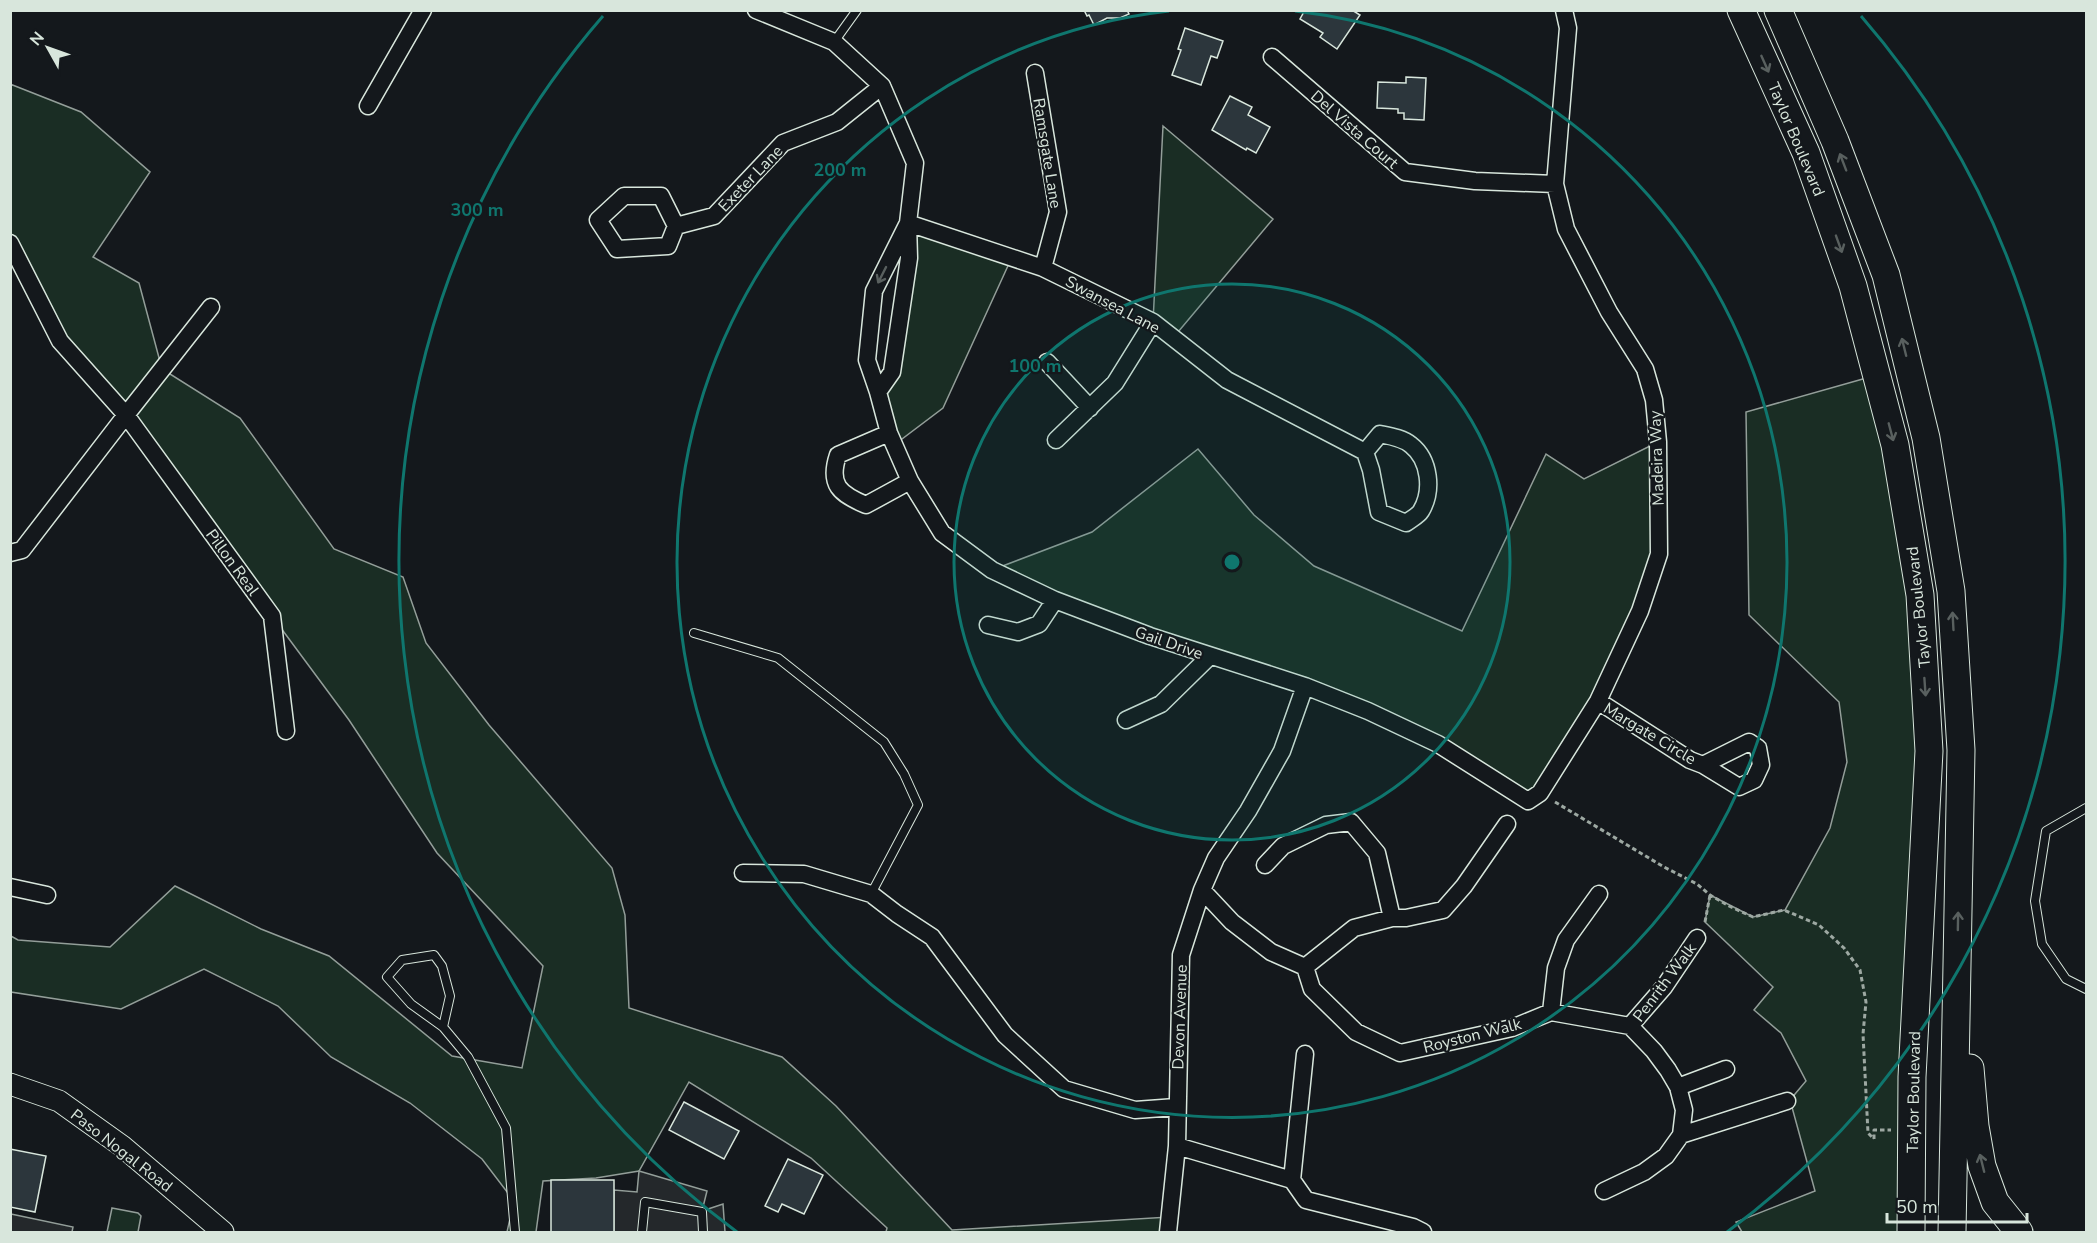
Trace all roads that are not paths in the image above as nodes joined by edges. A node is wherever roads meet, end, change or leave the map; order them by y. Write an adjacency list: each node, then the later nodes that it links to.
1 (423, 10): 12 (street)
2 (756, 10): 7 (street, Gail Drive)
3 (857, 10): 8 (lane)
4 (1564, 10): 13 (street, Madeira Way)
5 (1741, 10): 72 (main road, Taylor Boulevard, one-way to 72)
6 (1778, 10): 51 (main road, Taylor Boulevard, one-way to 6)
7 (761, 11): 8 (street, Gail Drive)
8 (834, 42): 11 (street, Gail Drive)
9 (1272, 57): 13 (street, Del Vista Court)
10 (1035, 73): 17 (street, Ramsgate Lane)
11 (882, 86): 14 (street, Gail Drive); 15 (street, Exeter Lane)
12 (368, 106)
13 (1555, 184): 34 (street, Madeira Way)
14 (908, 223): 17 (street, Swansea Lane); 21 (street, Gail Drive); 21 (street, Gail Drive, one-way to 21)
15 (676, 226): 15 (street)
16 (10, 243): 23 (street, Pillon Real)
17 (1043, 268): 19 (street, Swansea Lane)
18 (211, 307): 23 (street)
19 (1154, 322): 22 (street); 26 (street, Swansea Lane)
20 (1047, 362): 22 (street)
21 (878, 392): 24 (street, Gail Drive)
22 (1090, 408): 25 (street)
23 (126, 415): 28 (street); 36 (street, Pillon Real)
24 (890, 433): 27 (street, Gail Drive); 27 (street)
25 (1056, 440)
26 (1365, 452): 26 (street)
27 (910, 481): 29 (street, Gail Drive)
28 (10, 554)
29 (1055, 600): 30 (street); 32 (street, Gail Drive)
30 (988, 625)
31 (694, 633): 45 (lane)
32 (1210, 656): 33 (street, Gail Drive); 35 (street)
33 (1305, 686): 38 (street, Gail Drive); 44 (street, Devon Avenue)
34 (1598, 701): 37 (street, Margate Circle); 38 (street, Madeira Way)
35 (1126, 720)
36 (286, 730)
37 (1703, 765)
38 (1540, 793)
39 (2086, 808): 52 (lane)
40 (1507, 824): 48 (street)
41 (1265, 865): 48 (street)
42 (743, 873): 45 (street)
43 (10, 887): 47 (street)
44 (1202, 890): 50 (street); 61 (street, Devon Avenue)
45 (872, 894): 61 (street)
46 (1599, 894): 53 (street)
47 (47, 895)
48 (1392, 918): 50 (street)
49 (1697, 938): 54 (street, Penrith Walk)
50 (1305, 967): 53 (street, Royston Walk)
51 (1957, 979): 73 (main road, Taylor Boulevard); 74 (main road, one-way to 51)
52 (2086, 989)
53 (1551, 1012): 54 (street)
54 (1630, 1026): 59 (street)
55 (443, 1027): 55 (lane); 67 (lane)
56 (1305, 1054): 64 (street)
57 (1726, 1069): 59 (street)
58 (10, 1084): 66 (street, Paso Nogal Road)
59 (1678, 1087): 62 (street)
60 (1787, 1101): 62 (street)
61 (1176, 1107): 63 (street, Devon Avenue)
62 (1681, 1135): 65 (street)
63 (1177, 1146): 64 (street); 70 (street, Devon Avenue)
64 (1292, 1180): 71 (street)
65 (1604, 1191)
66 (223, 1233)
67 (515, 1233)
68 (642, 1233): 69 (lane)
69 (703, 1233)
70 (1168, 1233)
71 (1424, 1233)
72 (1911, 1233)
73 (1952, 1233)
74 (2019, 1233)

